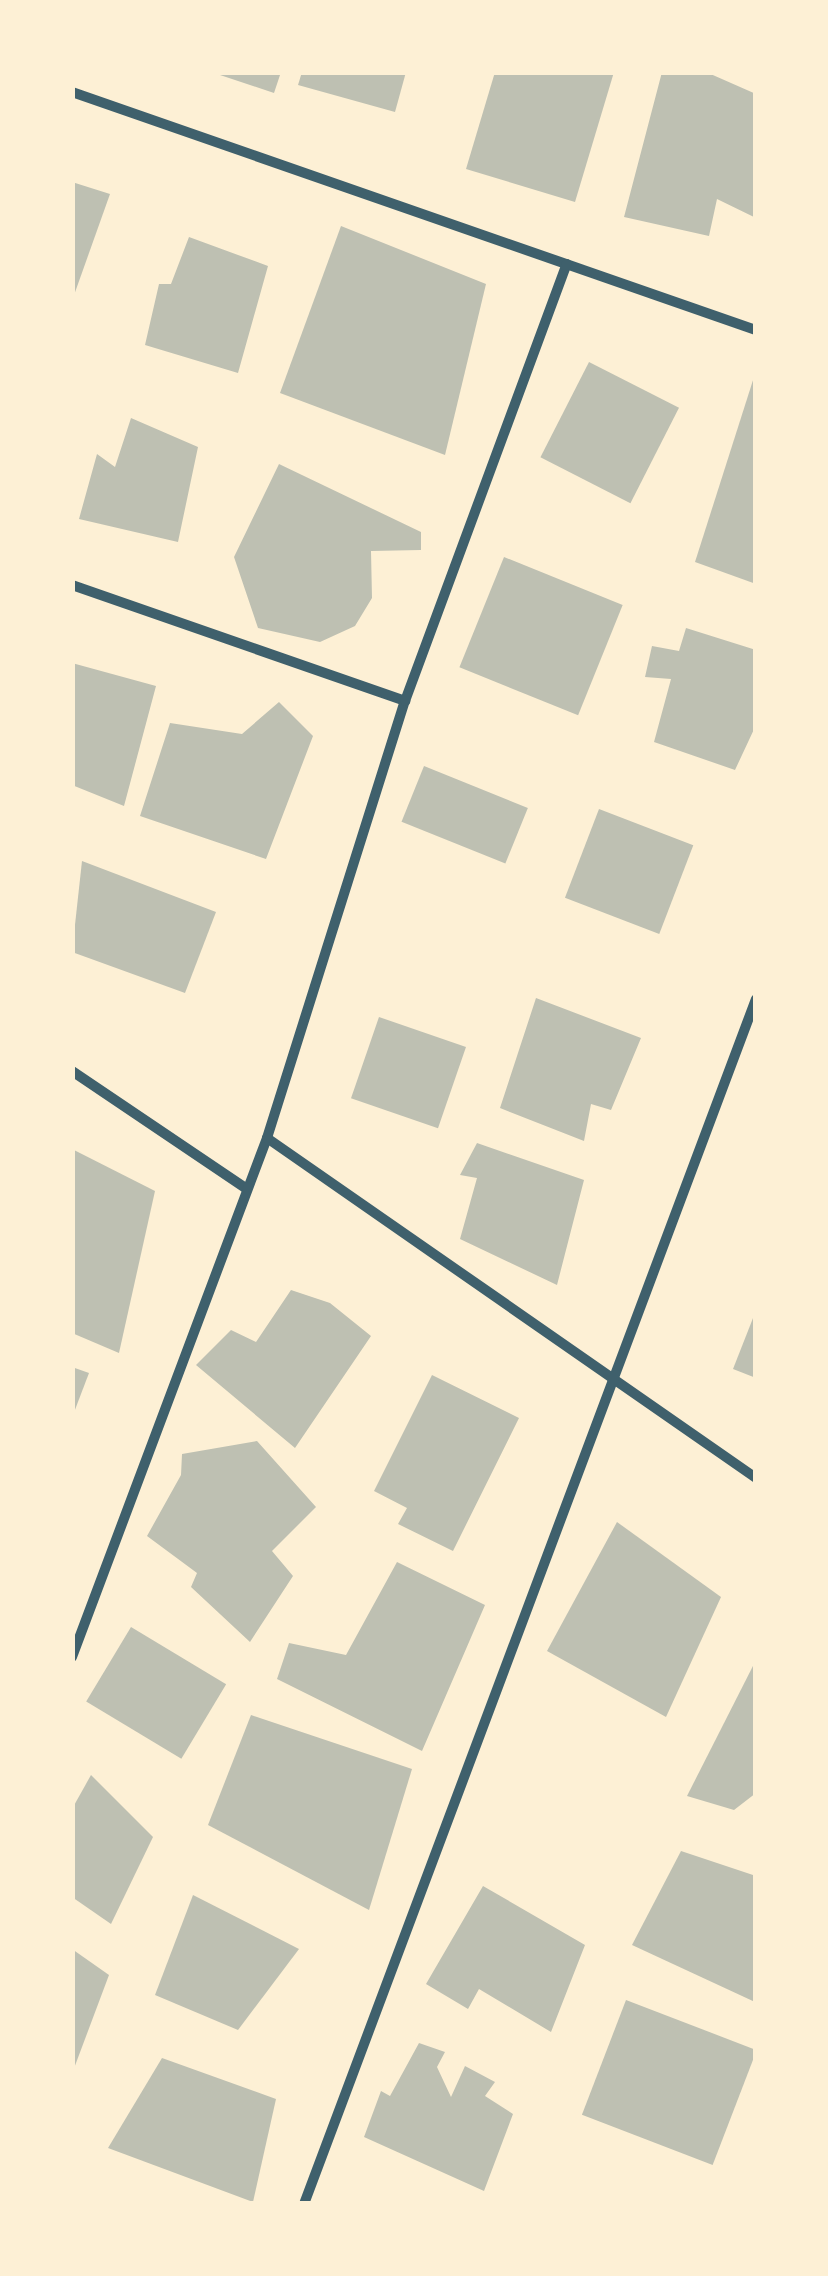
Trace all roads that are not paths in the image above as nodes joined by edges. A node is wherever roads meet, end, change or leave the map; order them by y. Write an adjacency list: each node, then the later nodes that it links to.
1 (72, 92): 2 (street)
2 (567, 264): 3 (street); 5 (street)
3 (756, 330)
4 (72, 584): 5 (street)
5 (406, 702): 8 (street)
6 (756, 998): 10 (street)
7 (72, 1071): 9 (street)
8 (267, 1138): 9 (street); 10 (street)
9 (247, 1189): 12 (street)
10 (613, 1379): 11 (street); 13 (street)
11 (756, 1478)
12 (72, 1657)
13 (304, 2204)

